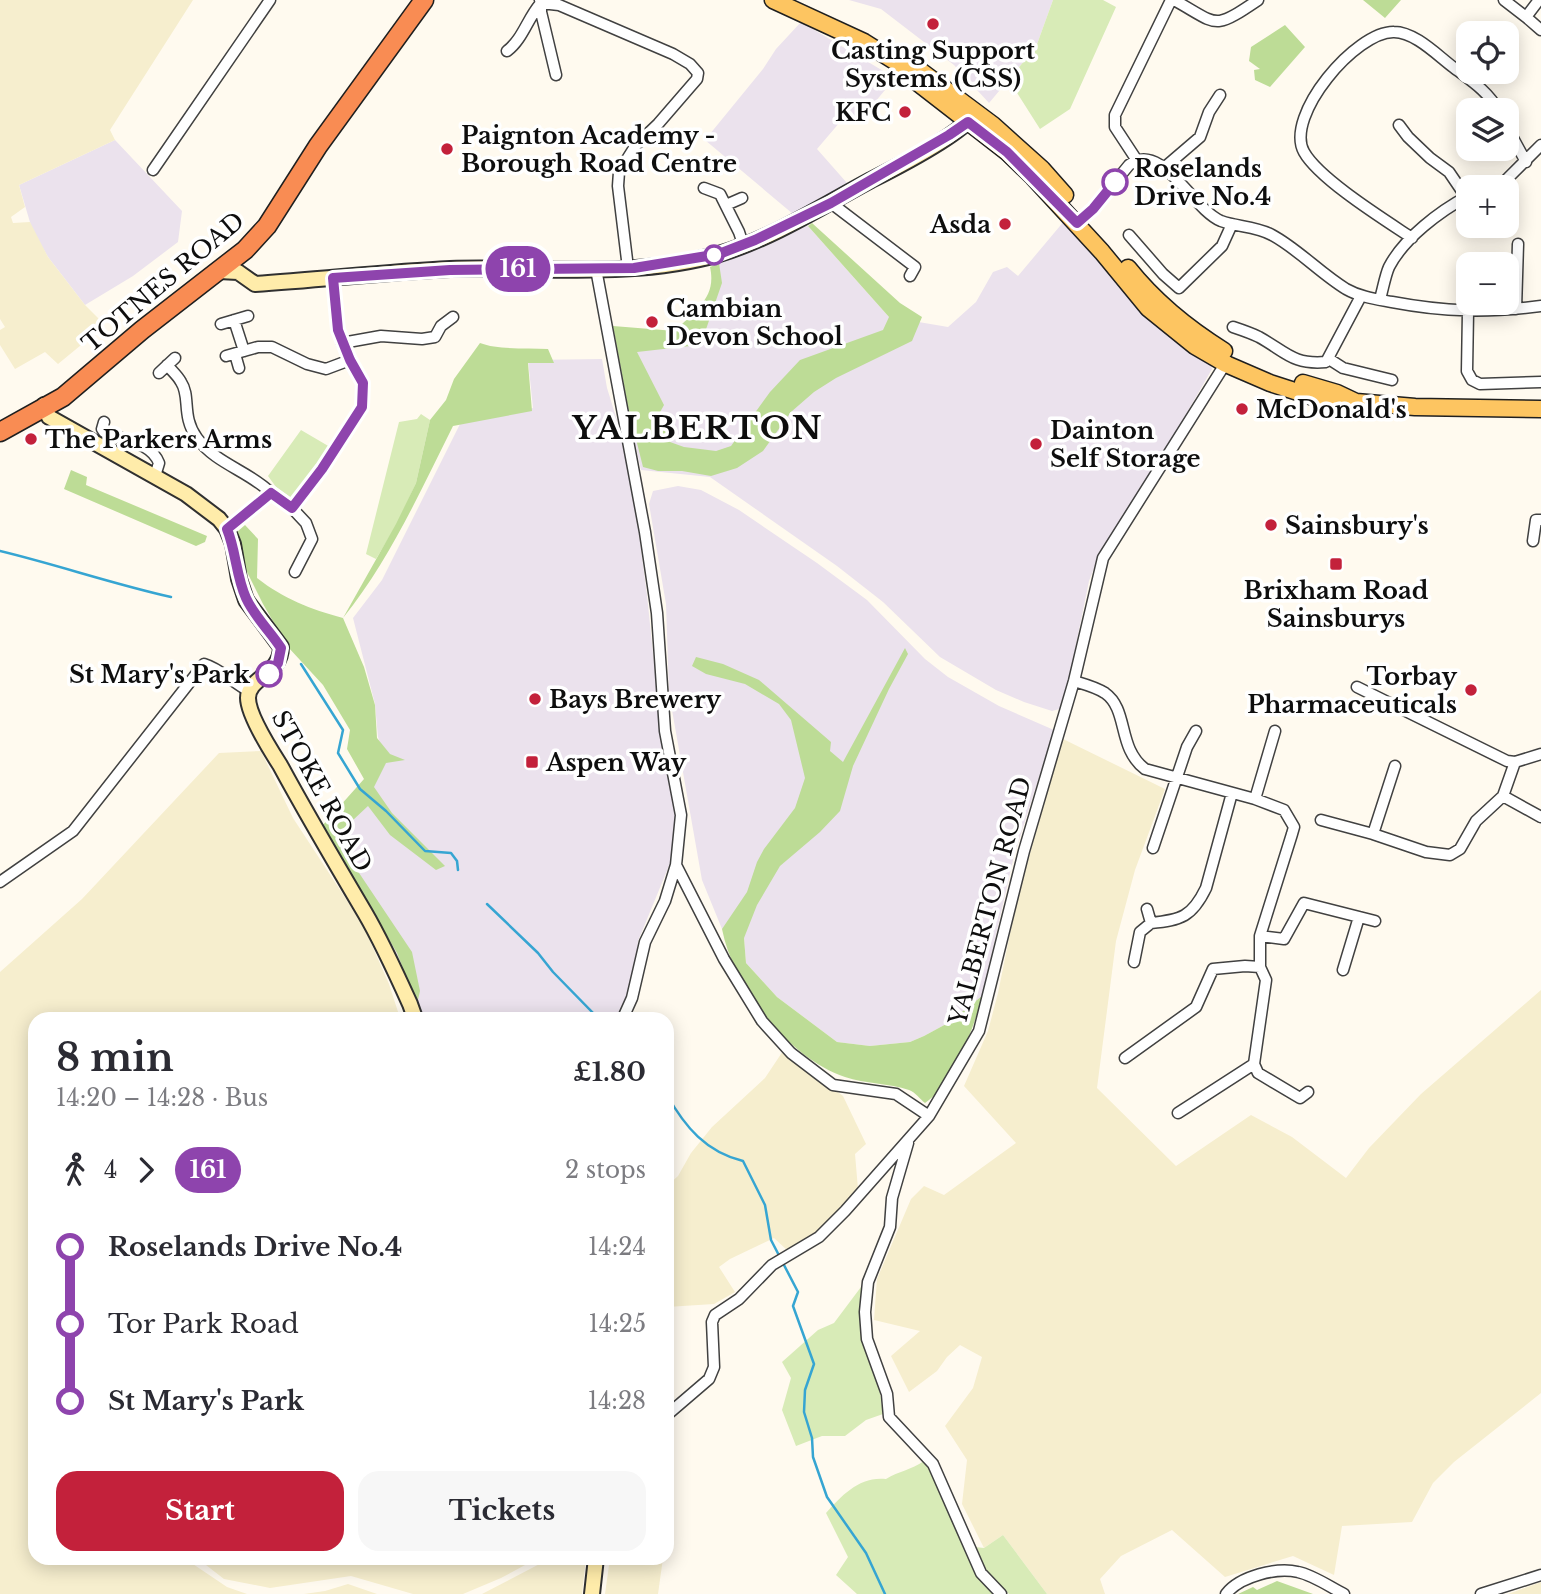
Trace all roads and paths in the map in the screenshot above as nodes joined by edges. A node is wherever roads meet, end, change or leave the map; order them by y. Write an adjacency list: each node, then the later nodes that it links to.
1 (270, 0): 22 (street)
2 (424, 0): 39 (highway, TOTNES ROAD)
3 (773, 0): 15 (main road)
4 (1172, 0): 5 (street); 19 (street)
5 (1258, 0)
6 (1504, 0): 9 (street)
7 (1539, 0): 9 (street)
8 (540, 1): 11 (street); 12 (street); 37 (street)
9 (1527, 17): 10 (street)
10 (1541, 30)
11 (507, 51)
12 (556, 75)
13 (1220, 96): 21 (street)
14 (1492, 98): 33 (street)
15 (972, 117): 27 (street); 30 (main road)
16 (1399, 125): 24 (street)
17 (1541, 145): 20 (street)
18 (1519, 149): 20 (street)
19 (1136, 159): 21 (street); 30 (street)
20 (1526, 162): 23 (street)
21 (1165, 167): 31 (street)
22 (153, 170)
23 (1510, 175)
24 (1456, 181)
25 (704, 188): 29 (street)
26 (742, 198): 29 (street)
27 (831, 203): 34 (street); 40 (street)
28 (1456, 203): 33 (street)
29 (726, 205): 34 (street)
30 (1081, 220): 55 (main road)
31 (1232, 224): 32 (street); 42 (street)
32 (1129, 236)
33 (1412, 238): 43 (street)
34 (743, 244): 37 (street)
35 (1518, 244): 36 (street)
36 (1518, 252)
37 (628, 268): 38 (street)
38 (596, 270): 41 (street); 89 (street)
39 (233, 273): 41 (street); 62 (highway, TOTNES ROAD)
40 (911, 276)
41 (333, 278): 53 (street)
42 (1362, 296): 43 (street); 56 (street)
43 (1380, 299): 46 (street)
44 (1541, 306): 45 (street)
45 (1519, 309)
46 (1456, 311)
47 (1468, 315): 61 (street)
48 (248, 316): 50 (street)
49 (453, 317): 53 (street)
50 (234, 320): 51 (street); 54 (street)
51 (221, 324)
52 (1233, 327): 56 (street)
53 (342, 343): 57 (street)
54 (235, 354): 57 (street); 58 (street)
55 (1228, 359): 63 (main road); 73 (street, YALBERTON ROAD)
56 (1329, 359): 60 (street)
57 (350, 360): 68 (street)
58 (239, 368)
59 (159, 373): 67 (street)
60 (1392, 380)
61 (1541, 382)
62 (44, 405): 65 (highway, TOTNES ROAD); 66 (street)
63 (1541, 409)
64 (104, 422): 66 (street)
65 (0, 432)
66 (155, 476): 70 (street)
67 (271, 493): 68 (street); 70 (street)
68 (292, 508): 72 (street)
69 (1541, 520): 71 (street)
70 (227, 529): 75 (street, STOKE ROAD)
71 (1532, 541)
72 (295, 572)
73 (1074, 681): 81 (street); 105 (street, YALBERTON ROAD)
74 (1357, 687): 79 (street)
75 (249, 691): 90 (street); 99 (street, STOKE ROAD)
76 (1196, 731): 81 (street)
77 (1275, 732): 84 (street)
78 (1541, 754): 79 (street)
79 (1515, 762): 83 (street)
80 (1395, 766): 87 (street)
81 (1176, 779): 82 (street); 88 (street)
82 (1232, 793): 84 (street); 94 (street)
83 (1503, 796): 85 (street); 87 (street)
84 (1255, 799): 95 (street)
85 (1541, 817)
86 (1321, 820): 87 (street)
87 (1373, 834)
88 (1153, 848)
89 (676, 865): 100 (street); 105 (street)
90 (0, 882)
91 (1147, 909): 94 (street)
92 (1359, 917): 93 (street); 95 (street); 98 (street)
93 (1375, 921)
94 (1151, 923): 96 (street)
95 (1260, 936): 97 (street)
96 (1134, 961)
97 (1260, 967): 101 (street); 102 (street)
98 (1343, 970)
99 (412, 1012)
100 (626, 1012)
101 (1125, 1058)
102 (1254, 1064): 103 (street); 104 (street)
103 (1308, 1092)
104 (1178, 1113)
105 (929, 1116): 106 (street, YALBERTON ROAD)
106 (909, 1138): 107 (street, YALBERTON ROAD); 111 (street)
107 (674, 1409)
108 (595, 1565): 110 (street)
109 (1541, 1575): 114 (street)
110 (592, 1594)
111 (1001, 1594)
112 (1226, 1594): 113 (street)
113 (1344, 1594)
114 (1481, 1594)

